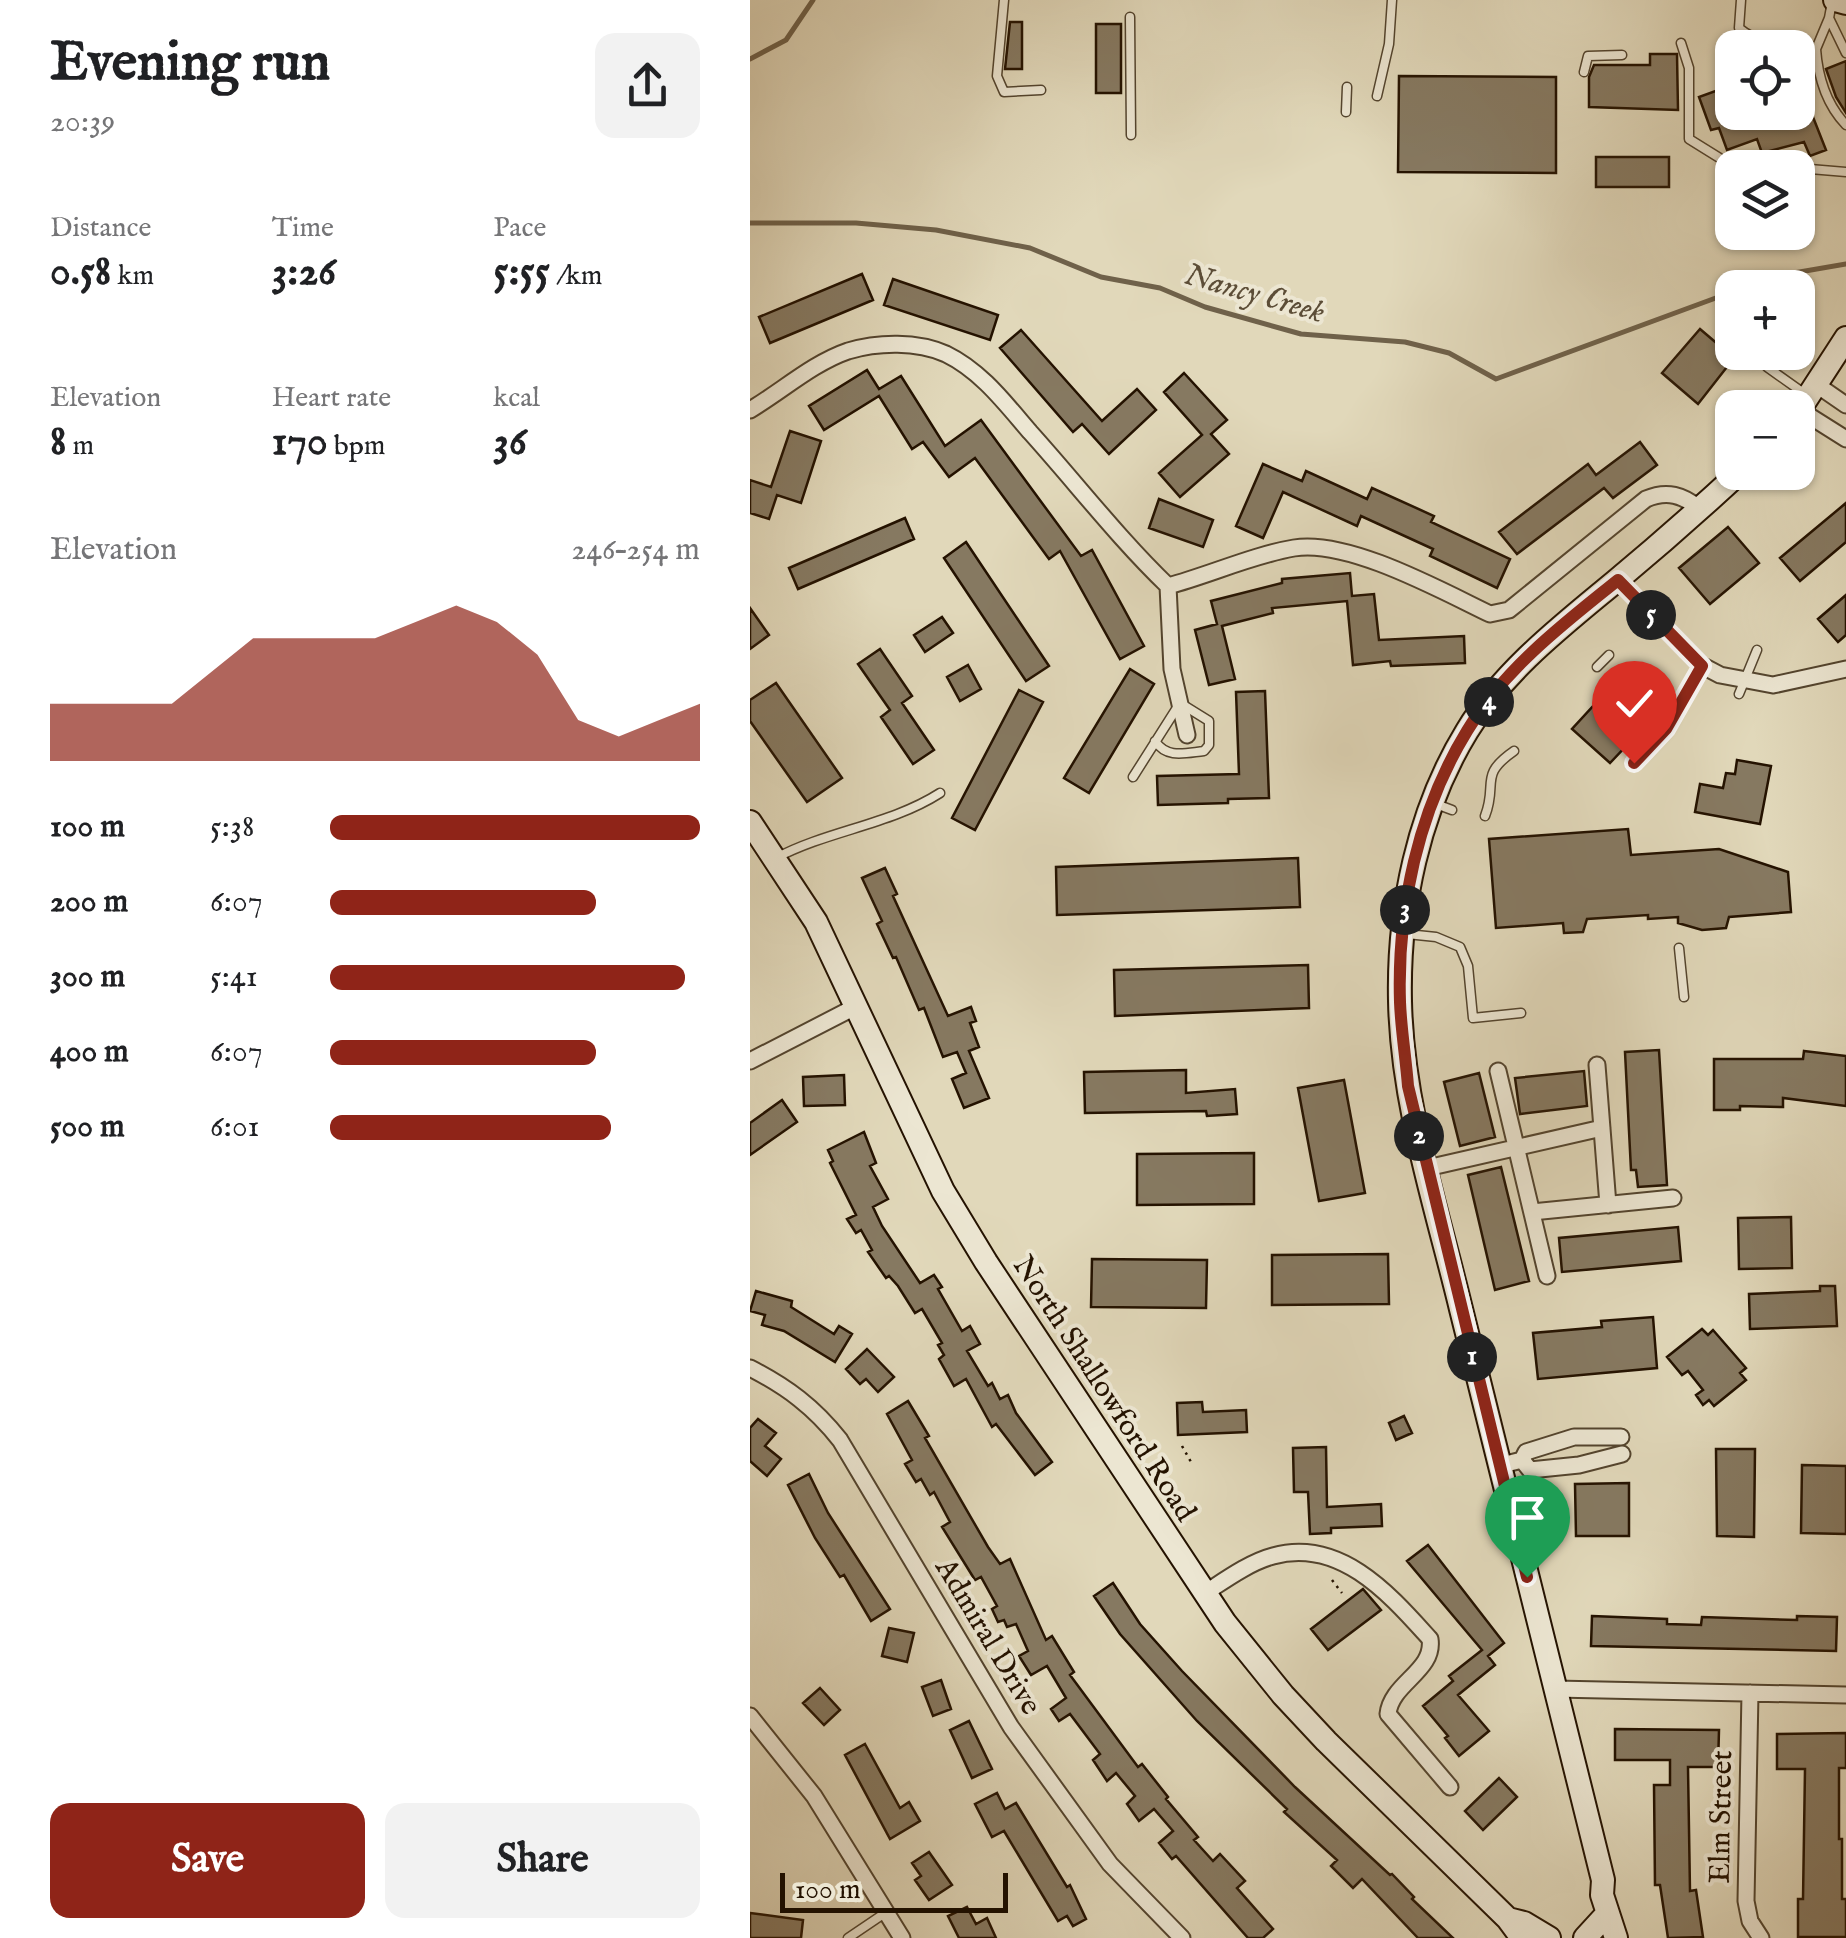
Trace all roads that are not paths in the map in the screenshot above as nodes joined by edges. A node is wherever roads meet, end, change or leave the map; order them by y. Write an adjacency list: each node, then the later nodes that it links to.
1 (1004, 0): 12 (lane)
2 (1392, 0): 13 (lane)
3 (1740, 0): 7 (lane)
4 (1836, 5): 7 (lane); 8 (lane)
5 (1130, 17): 16 (lane)
6 (1681, 42): 17 (lane)
7 (1816, 49): 15 (lane)
8 (1846, 53)
9 (1622, 55): 10 (lane)
10 (1584, 72)
11 (1347, 87): 14 (lane)
12 (1041, 90)
13 (1377, 96)
14 (1346, 112)
15 (1846, 125)
16 (1131, 136)
17 (1715, 155)
18 (1815, 170): 19 (lane)
19 (1846, 172)
20 (1846, 340): 23 (street)
21 (1770, 370): 22 (lane)
22 (1793, 390)
23 (1813, 390)
24 (1815, 402): 25 (street)
25 (1846, 405)
26 (750, 410): 32 (street)
27 (1815, 410): 28 (street)
28 (1846, 439)
29 (1721, 490): 30 (street)
30 (1700, 510): 31 (street); 32 (street)
31 (1618, 580): 35 (street); 51 (street)
32 (1168, 586): 39 (street)
33 (1757, 650): 38 (lane)
34 (1609, 654): 36 (lane)
35 (1702, 666): 38 (street); 41 (lane)
36 (1597, 667)
37 (1846, 669): 38 (street)
38 (1742, 688)
39 (1180, 703): 42 (street); 43 (lane); 43 (lane)
40 (1662, 704): 41 (lane)
41 (1674, 715): 45 (lane)
42 (1187, 735)
43 (1155, 741): 46 (lane)
44 (1514, 752): 48 (lane)
45 (1634, 763)
46 (1133, 776)
47 (940, 793): 50 (lane)
48 (1485, 816)
49 (750, 822): 50 (street, North Shallowford Road)
50 (776, 858): 54 (street, North Shallowford Road)
51 (1403, 934): 55 (lane); 61 (street)
52 (1679, 948): 53 (lane)
53 (1684, 997)
54 (855, 1007): 56 (street); 68 (street, North Shallowford Road)
55 (1521, 1014)
56 (750, 1062)
57 (1597, 1065): 59 (street)
58 (1498, 1072): 60 (street)
59 (1602, 1128): 60 (street); 63 (street)
60 (1516, 1148): 61 (street); 64 (street)
61 (1427, 1168): 67 (street)
62 (1673, 1198): 63 (street)
63 (1608, 1205): 64 (street)
64 (1532, 1212): 65 (street)
65 (1547, 1276)
66 (750, 1368): 80 (street, Admiral Drive)
67 (1510, 1463): 67 (street); 69 (street)
68 (1205, 1593): 73 (street); 77 (street, North Shallowford Road)
69 (1555, 1689): 70 (street); 74 (street)
70 (1750, 1693): 71 (street); 85 (street, Elm Street)
71 (1846, 1695)
72 (750, 1716): 75 (street)
73 (1450, 1787)
74 (1603, 1880): 76 (street); 84 (street)
75 (887, 1912): 78 (lane); 79 (street)
76 (1607, 1914): 82 (street); 83 (street)
77 (1515, 1928): 81 (street, North Shallowford Road)
78 (848, 1938)
79 (902, 1938)
80 (1182, 1938)
81 (1549, 1938)
82 (1586, 1938)
83 (1616, 1938)
84 (1630, 1938)
85 (1761, 1938)

